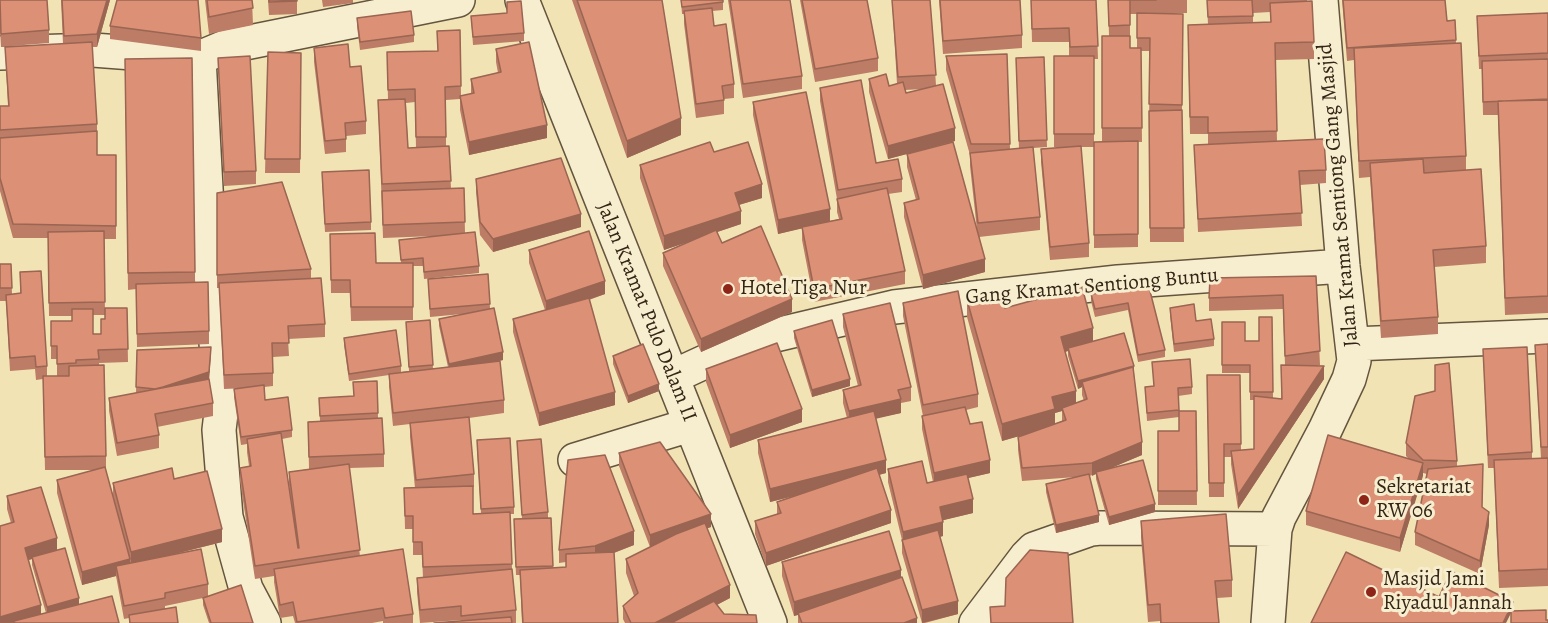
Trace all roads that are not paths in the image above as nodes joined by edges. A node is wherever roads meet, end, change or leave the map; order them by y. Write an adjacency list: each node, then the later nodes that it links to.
1 (458, 0): 5 (street)
2 (522, 0): 9 (street, Jalan Kramat Pulo Dalam II)
3 (1321, 0): 6 (street, Jalan Kramat Sentiong Gang Masjid)
4 (0, 53): 5 (street)
5 (199, 58): 13 (street)
6 (1343, 266): 8 (street, Jalan Kramat Sentiong Gang Masjid); 9 (street, Gang Kramat Sentiong Buntu)
7 (1548, 336): 8 (street)
8 (1353, 344): 12 (street, Jalan Kramat Sentiong Gang Masjid)
9 (672, 377): 10 (street, Jalan Kramat Pulo Dalam II)
10 (690, 425): 11 (street); 14 (street, Jalan Kramat Pulo Dalam II)
11 (575, 460)
12 (1275, 529): 15 (street); 16 (street, Jalan Kramat Sentiong Gang Masjid)
13 (264, 623)
14 (770, 623)
15 (976, 623)
16 (1268, 623)

